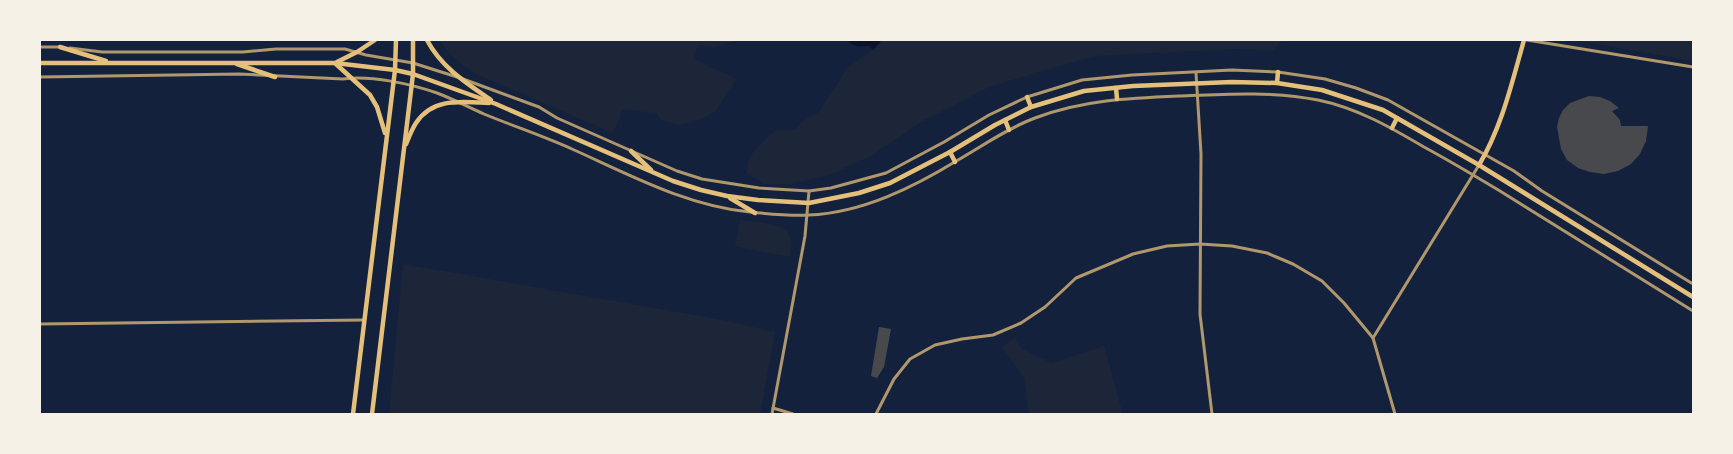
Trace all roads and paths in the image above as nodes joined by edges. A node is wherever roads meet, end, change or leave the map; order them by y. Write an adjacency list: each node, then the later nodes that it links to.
1 (375, 40): 8 (main road)
2 (396, 40): 9 (main road)
3 (414, 40): 14 (main road)
4 (427, 40): 23 (main road)
5 (1526, 40): 15 (street); 43 (main road)
6 (40, 47): 7 (street)
7 (60, 47): 8 (street); 11 (main road)
8 (357, 52): 9 (street); 13 (main road)
9 (395, 60): 14 (street); 16 (main road)
10 (40, 63): 11 (main road)
11 (112, 63): 12 (main road)
12 (234, 63): 13 (main road); 21 (main road)
13 (335, 63): 16 (main road); 22 (main road)
14 (413, 63): 19 (main road); 23 (street)
15 (1693, 67)
16 (395, 70): 19 (main road); 24 (main road)
17 (1278, 72): 18 (street); 25 (main road); 43 (street)
18 (1196, 73): 26 (street); 29 (street)
19 (413, 74): 27 (main road); 33 (main road)
20 (40, 77): 21 (street)
21 (275, 77): 22 (street)
22 (351, 78): 24 (street); 39 (main road)
23 (460, 78): 33 (main road); 41 (street)
24 (393, 82): 27 (street); 39 (main road)
25 (1277, 83): 26 (main road); 35 (main road)
26 (1196, 84): 28 (main road); 30 (street)
27 (411, 86): 32 (street); 40 (main road)
28 (1116, 88): 31 (main road); 34 (main road)
29 (1027, 96): 34 (main road); 48 (street)
30 (1196, 96): 31 (street); 37 (street); 53 (street)
31 (1117, 99): 38 (street)
32 (455, 101): 33 (main road); 40 (main road); 51 (street)
33 (496, 104): 46 (main road)
34 (1031, 107): 36 (main road)
35 (1397, 118): 37 (main road); 45 (main road)
36 (1005, 120): 38 (main road); 42 (main road)
37 (1392, 128): 47 (street)
38 (1010, 130): 44 (street)
39 (386, 136): 57 (main road)
40 (404, 148): 62 (main road)
41 (631, 151): 46 (main road); 48 (street)
42 (950, 152): 44 (main road); 50 (main road)
43 (1485, 155): 45 (main road); 54 (street)
44 (955, 162): 52 (street)
45 (1479, 165): 47 (street); 55 (main road)
46 (654, 173): 49 (main road)
47 (1474, 175): 56 (street); 59 (street)
48 (809, 191): 50 (street)
49 (727, 196): 50 (main road); 51 (main road)
50 (809, 203): 52 (street)
51 (755, 213): 52 (street)
52 (808, 215): 60 (street)
53 (1200, 244): 59 (street); 65 (street); 66 (street)
54 (1693, 284)
55 (1693, 297)
56 (1693, 311)
57 (364, 320): 58 (street); 61 (main road)
58 (40, 324)
59 (1374, 338): 67 (street)
60 (773, 408): 63 (street); 64 (street)
61 (353, 414)
62 (372, 414)
63 (772, 414)
64 (793, 414)
65 (876, 414)
66 (1212, 414)
67 (1395, 414)

